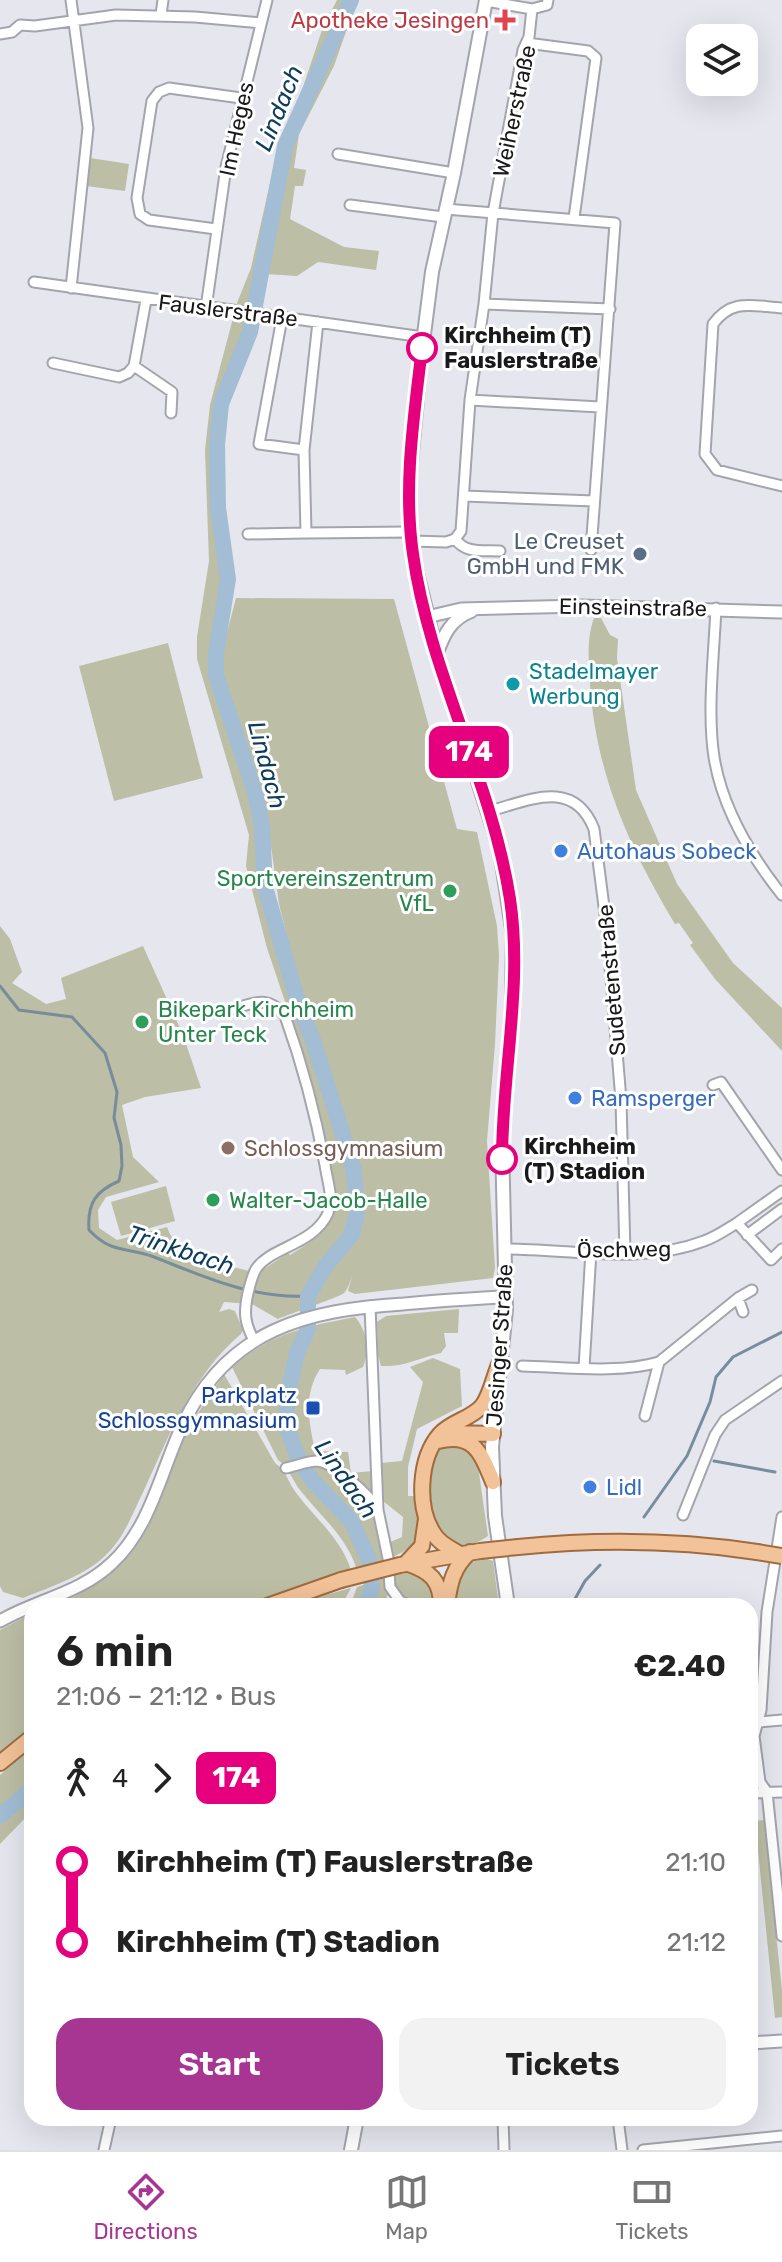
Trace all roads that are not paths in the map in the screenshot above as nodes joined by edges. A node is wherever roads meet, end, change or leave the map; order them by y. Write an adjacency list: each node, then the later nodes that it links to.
1 (71, 0): 8 (street)
2 (163, 0): 7 (street)
3 (267, 0): 9 (street, Im Heges)
4 (486, 0): 6 (street); 14 (main road, Jesinger Straße)
5 (548, 0): 6 (street)
6 (532, 9): 11 (street, Weiherstraße)
7 (161, 15): 8 (street); 9 (street)
8 (73, 21): 10 (street); 21 (street)
9 (261, 23): 12 (street, Im Heges)
10 (0, 34)
11 (527, 43): 17 (street, Weiherstraße); 18 (street)
12 (241, 98): 19 (street, Im Heges); 19 (street)
13 (338, 154): 14 (street)
14 (454, 173): 16 (main road, Jesinger Straße)
15 (350, 205): 16 (street)
16 (444, 213): 17 (street); 29 (main road, Jesinger Straße)
17 (493, 213): 18 (street); 23 (street, Weiherstraße)
18 (574, 218): 26 (street)
19 (216, 229): 24 (street, Im Heges)
20 (34, 282): 21 (street, Fauslerstraße)
21 (71, 288): 22 (street, Fauslerstraße)
22 (146, 300): 24 (street, Fauslerstraße); 31 (street)
23 (484, 304): 26 (street); 32 (street, Weiherstraße)
24 (206, 308): 27 (street, Fauslerstraße)
25 (782, 308): 36 (street)
26 (610, 309): 33 (street)
27 (282, 318): 28 (street, Fauslerstraße); 35 (street)
28 (318, 322): 29 (street, Fauslerstraße); 35 (street)
29 (423, 337): 41 (main road, Jesinger Straße)
30 (53, 363): 31 (street)
31 (134, 366): 34 (street)
32 (470, 400): 33 (street); 37 (street, Weiherstraße)
33 (600, 407): 38 (street)
34 (171, 413)
35 (304, 450): 39 (street)
36 (782, 486)
37 (464, 496): 38 (street); 42 (street, Weiherstraße)
38 (594, 501): 43 (street)
39 (306, 533): 40 (street); 41 (street)
40 (248, 534)
41 (411, 537): 42 (street); 48 (main road, Jesinger Straße)
42 (455, 539): 44 (street)
43 (591, 550)
44 (500, 551)
45 (484, 607): 46 (street, Einsteinstraße); 48 (street, Einsteinstraße); 49 (street, Einsteinstraße)
46 (716, 608): 47 (street, Einsteinstraße); 51 (street)
47 (782, 612)
48 (427, 617): 49 (main road, Jesinger Straße)
49 (437, 654): 50 (main road, Jesinger Straße)
50 (490, 811): 59 (main road, Jesinger Straße); 62 (street, Sudetenstraße)
51 (782, 895)
52 (227, 1011): 68 (street)
53 (713, 1085): 54 (street)
54 (782, 1170)
55 (782, 1191): 57 (street, Öschweg)
56 (782, 1209): 58 (street)
57 (737, 1223): 58 (street); 62 (street, Öschweg)
58 (747, 1235): 60 (street)
59 (505, 1249): 61 (street, Öschweg); 64 (main road, Jesinger Straße)
60 (782, 1249)
61 (591, 1251): 62 (street, Öschweg); 72 (street)
62 (625, 1254)
63 (752, 1290): 65 (street)
64 (506, 1297): 66 (street); 69 (main road, Jesinger Straße)
65 (738, 1298): 67 (street); 70 (street)
66 (370, 1306): 68 (street); 79 (street)
67 (743, 1312)
68 (254, 1340): 86 (street)
69 (501, 1360): 75 (main road, Jesinger Straße); 76 (main road)
70 (659, 1362): 72 (street); 74 (street)
71 (522, 1366): 72 (street)
72 (584, 1368)
73 (782, 1381): 80 (street)
74 (645, 1416)
75 (493, 1430): 76 (main road); 78 (main road, Jesinger Straße)
76 (438, 1439): 78 (main road); 82 (main road)
77 (289, 1468): 79 (street)
78 (493, 1482): 91 (main road, Jesinger Straße)
79 (378, 1510): 88 (street)
80 (683, 1515)
81 (782, 1517): 95 (street)
82 (426, 1518): 83 (main road); 85 (main road)
83 (470, 1552): 84 (main road, bridge); 85 (main road); 90 (main road)
84 (782, 1556)
85 (403, 1564): 87 (main road, bridge); 89 (main road)
86 (48, 1598)
87 (290, 1598)
88 (398, 1598)
89 (442, 1598)
90 (446, 1598)
91 (507, 1598)
92 (24, 1608): 93 (street)
93 (0, 1621)
94 (782, 1720): 95 (street)
95 (760, 1722): 96 (street)
96 (758, 1727)
97 (24, 1744): 98 (main road)
98 (0, 1763)
99 (758, 1767): 100 (street)
100 (767, 1792): 101 (street); 102 (street); 103 (street)
101 (782, 1792)
102 (758, 1793)
103 (779, 1883): 104 (street)
104 (782, 1936)
105 (782, 2041): 106 (street)
106 (758, 2042)
107 (109, 2126): 112 (street)
108 (356, 2126): 113 (main road)
109 (503, 2126): 114 (street)
110 (619, 2126): 115 (street)
111 (782, 2136): 116 (street)
112 (104, 2150)
113 (351, 2150)
114 (504, 2150)
115 (622, 2150)
116 (643, 2150)

